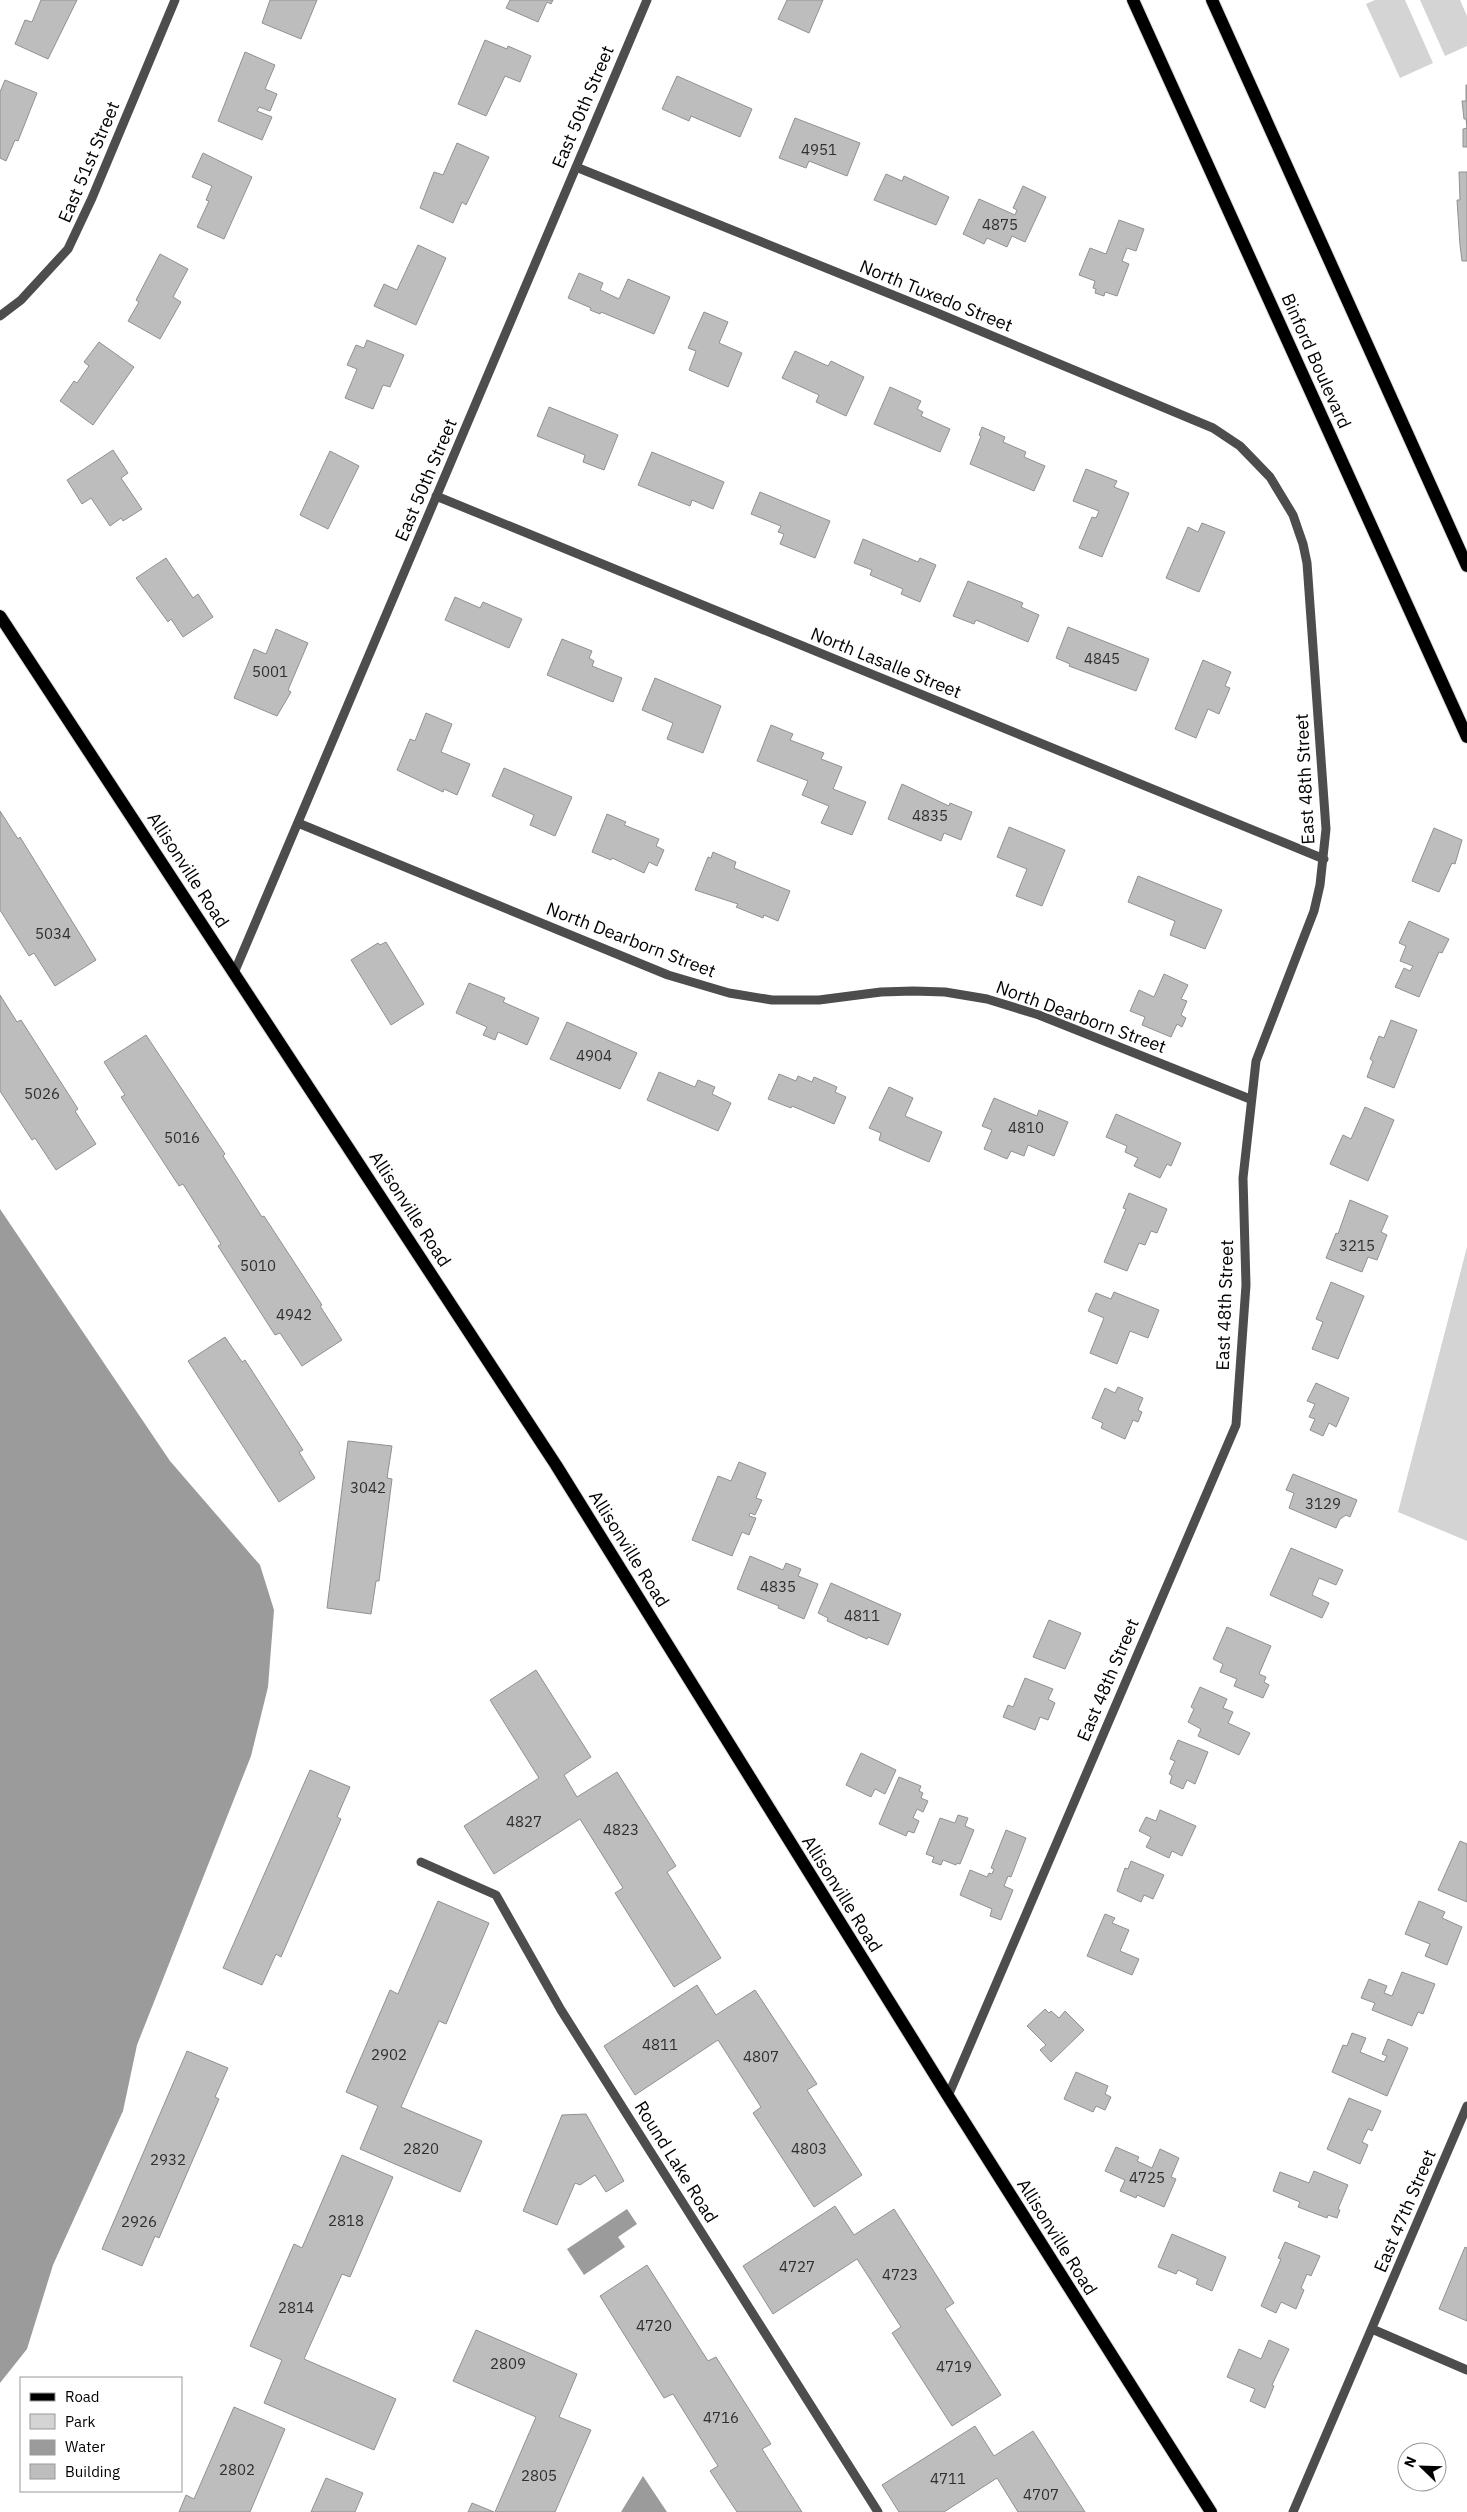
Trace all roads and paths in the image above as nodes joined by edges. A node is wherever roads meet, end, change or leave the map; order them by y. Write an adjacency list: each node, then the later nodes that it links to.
1 (175, 0): 6 (street, East 51st Street)
2 (647, 0): 5 (street, East 50th Street)
3 (1134, 0): 11 (main road, Binford Boulevard)
4 (1212, 0): 9 (main road)
5 (576, 167): 7 (street, North Tuxedo Street); 8 (street, East 50th Street)
6 (0, 316)
7 (1270, 477): 13 (street, East 48th Street)
8 (436, 496): 12 (street, East 50th Street); 13 (street, North Lasalle Street)
9 (1467, 566)
10 (0, 616): 14 (main road, Allisonville Road)
11 (1467, 737)
12 (298, 823): 14 (street, East 50th Street); 15 (street, North Dearborn Street)
13 (1324, 859): 15 (street, East 48th Street)
14 (234, 973): 17 (main road, Allisonville Road)
15 (1250, 1099): 17 (street, East 48th Street)
16 (421, 1862): 21 (street, Round Lake Road)
17 (948, 2096): 22 (main road, Allisonville Road)
18 (1467, 2106): 19 (street, East 47th Street)
19 (1372, 2329): 20 (street); 23 (street, East 47th Street)
20 (1467, 2370)
21 (878, 2512)
22 (1211, 2512)
23 (1293, 2512)

